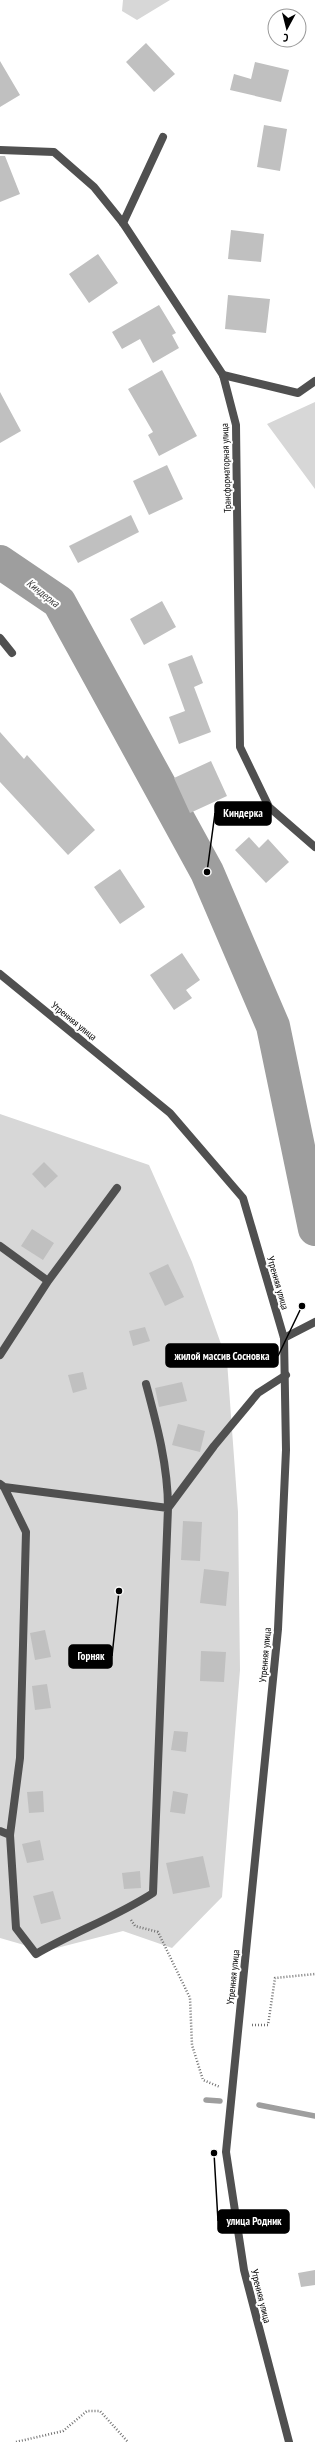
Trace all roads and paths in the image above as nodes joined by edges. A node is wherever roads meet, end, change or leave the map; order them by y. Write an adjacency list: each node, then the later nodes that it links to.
1 (163, 136): 3 (street)
2 (0, 150): 3 (street, Трансформаторная улица)
3 (123, 223): 4 (street, Трансформаторная улица)
4 (223, 375): 5 (street); 8 (street, Трансформаторная улица)
5 (315, 381)
6 (0, 638): 7 (street)
7 (12, 653)
8 (315, 847)
9 (0, 974): 14 (street, Утренняя улица)
10 (117, 1188): 12 (street)
11 (0, 1246): 12 (street)
12 (48, 1281): 15 (street)
13 (315, 1322): 14 (street)
14 (284, 1338): 16 (street, Утренняя улица)
15 (0, 1355)
16 (286, 1375): 19 (street); 24 (street, Утренняя улица)
17 (146, 1384): 19 (street)
18 (2, 1486): 19 (street); 21 (street)
19 (168, 1508): 22 (street)
20 (0, 1831): 21 (street)
21 (10, 1835): 22 (street)
22 (125, 1911): 25 (path)
23 (315, 1974): 24 (path)
24 (238, 2025): 25 (street, Утренняя улица)
25 (232, 2092): 28 (street, Утренняя улица)
26 (16, 2442): 27 (path)
27 (128, 2442)
28 (289, 2442)

